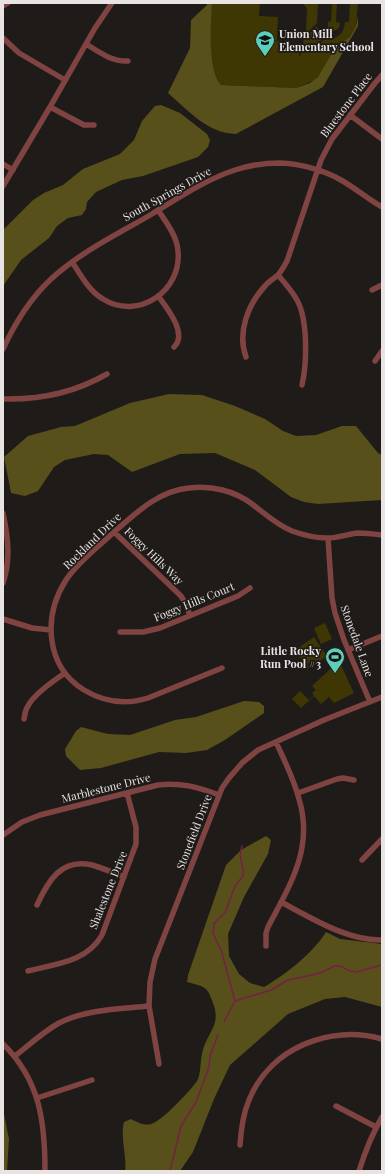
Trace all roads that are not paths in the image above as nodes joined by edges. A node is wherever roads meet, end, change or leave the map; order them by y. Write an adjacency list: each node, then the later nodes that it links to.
1 (8, 3): 3 (street)
2 (112, 3): 5 (street)
3 (3, 6)
4 (3, 38): 8 (street)
5 (86, 44): 6 (street); 8 (street)
6 (128, 61)
7 (382, 75): 10 (street, Bluestone Place)
8 (65, 80): 9 (street)
9 (50, 107): 11 (street); 14 (street)
10 (350, 115): 12 (street); 15 (street, Bluestone Place)
11 (94, 125)
12 (382, 139)
13 (3, 164): 14 (street)
14 (13, 170): 16 (street)
15 (318, 170): 17 (street, South Springs Drive); 18 (street, South Springs Drive); 20 (street, Bluestone Place)
16 (3, 186)
17 (382, 207)
18 (158, 210): 19 (street, South Springs Drive); 23 (street)
19 (72, 262): 23 (street); 25 (street, South Springs Drive)
20 (278, 275): 27 (street, Bluestone Place); 30 (street)
21 (382, 286): 22 (street)
22 (372, 290)
23 (159, 297): 24 (street)
24 (174, 347)
25 (3, 349)
26 (382, 351): 28 (street)
27 (246, 357)
28 (375, 361)
29 (107, 374): 31 (street)
30 (302, 385)
31 (3, 400)
32 (3, 513): 36 (street)
33 (114, 532): 35 (street, Rockland Drive); 39 (street, Foggy Hills Way); 41 (street, Rockland Drive)
34 (382, 535): 35 (street, Rockland Drive)
35 (328, 538): 44 (street, Stonedale Lane)
36 (5, 567): 37 (street)
37 (3, 583)
38 (250, 588): 39 (street, Foggy Hills Court)
39 (190, 615): 42 (street, Foggy Hills Court)
40 (3, 619): 41 (street)
41 (51, 630): 46 (street, Rockland Drive)
42 (120, 632)
43 (382, 636): 44 (street)
44 (348, 650): 48 (street, Stonedale Lane)
45 (222, 668): 46 (street, Rockland Drive)
46 (64, 674): 49 (street)
47 (382, 697): 48 (street, Stonefield Drive)
48 (370, 702): 50 (street, Stonefield Drive)
49 (24, 719)
50 (276, 742): 53 (street); 54 (street, Stonefield Drive)
51 (354, 780): 53 (street)
52 (127, 793): 54 (street, Marblestone Drive); 55 (street, Marblestone Drive); 58 (street, Shalestone Drive)
53 (298, 793): 59 (street)
54 (219, 795): 64 (street, Stonefield Drive)
55 (3, 835)
56 (382, 839): 57 (street)
57 (362, 860)
58 (124, 877): 60 (street); 63 (street, Shalestone Drive)
59 (281, 902): 61 (street); 62 (street)
60 (37, 905)
61 (382, 940)
62 (266, 946)
63 (28, 971)
64 (149, 1006): 67 (street); 68 (street, Stonefield Drive)
65 (382, 1039): 74 (street)
66 (3, 1044): 67 (street)
67 (15, 1056): 70 (street)
68 (159, 1064)
69 (92, 1080): 70 (street)
70 (37, 1098): 75 (street)
71 (336, 1106): 73 (street)
72 (382, 1117): 73 (street)
73 (376, 1127): 76 (street)
74 (240, 1145)
75 (45, 1171)
76 (359, 1171)

